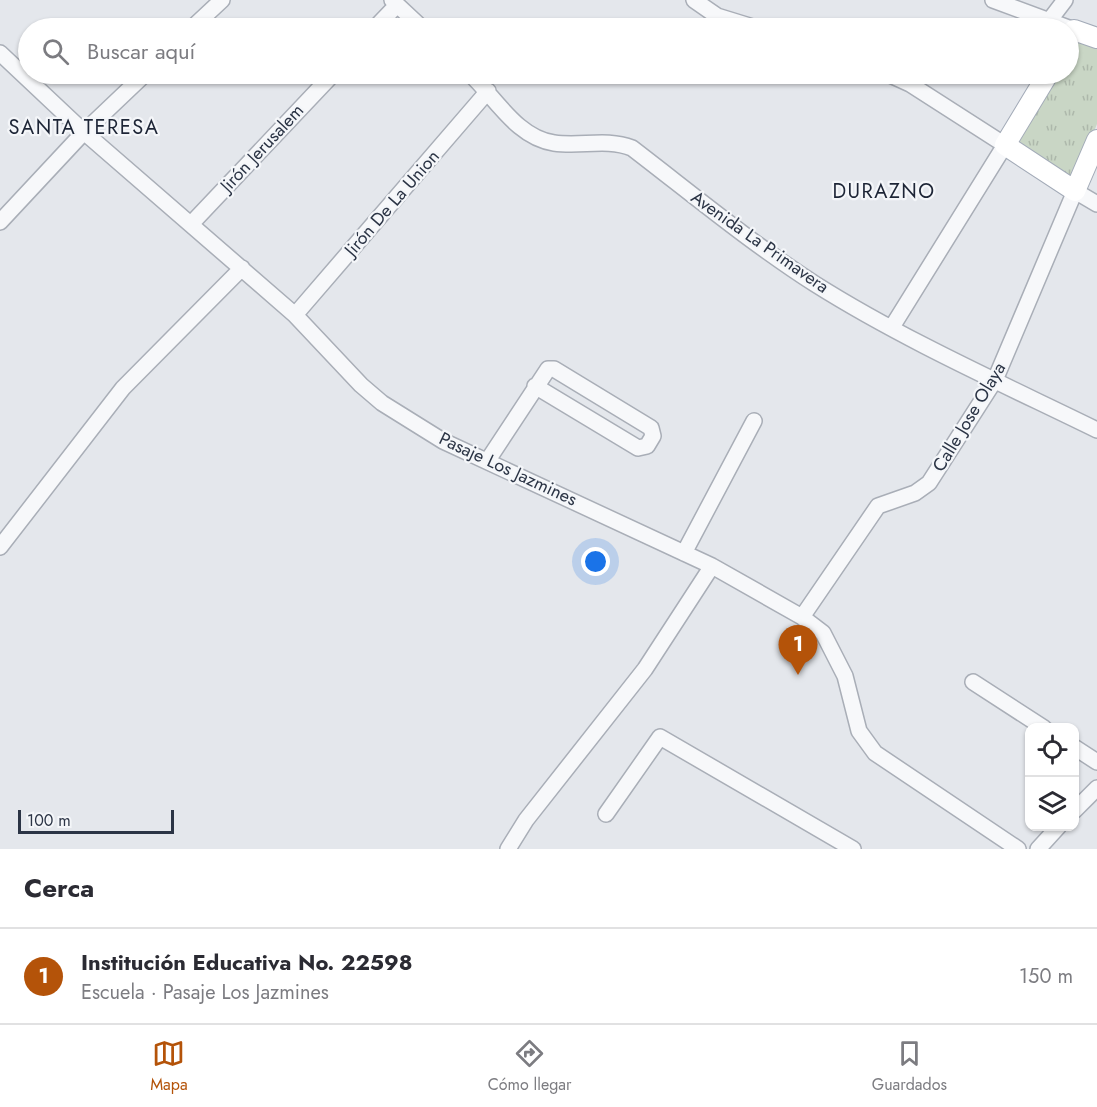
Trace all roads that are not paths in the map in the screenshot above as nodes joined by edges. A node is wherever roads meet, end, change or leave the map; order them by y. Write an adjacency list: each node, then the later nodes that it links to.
1 (222, 0): 6 (street)
2 (694, 0): 9 (street)
3 (993, 0): 10 (street)
4 (1065, 0): 11 (street)
5 (395, 2): 7 (street); 8 (street)
6 (203, 18)
7 (383, 18)
8 (412, 18)
9 (724, 18)
10 (1041, 18)
11 (1051, 18)
12 (1079, 36): 13 (main road)
13 (1097, 38)
14 (0, 54): 15 (street, Pasaje Los Jazmines)
15 (18, 71)
16 (32, 84): 23 (street, Pasaje Los Jazmines)
17 (134, 84): 23 (street)
18 (324, 84): 29 (street, Jirón Jerusalem)
19 (481, 84): 22 (street, Avenida La Primavera)
20 (910, 84): 24 (street)
21 (1042, 84): 24 (main road)
22 (488, 91): 31 (street, Jirón De La Union); 32 (street, Avenida La Primavera)
23 (84, 132): 28 (street); 29 (street, Pasaje Los Jazmines)
24 (1005, 145): 26 (main road); 32 (street)
25 (1096, 145): 26 (main road, Calle Jose Olaya)
26 (1075, 191): 27 (street); 33 (street, Calle Jose Olaya)
27 (1097, 204)
28 (0, 222)
29 (192, 223): 30 (street, Pasaje Los Jazmines)
30 (242, 268): 31 (street, Pasaje Los Jazmines); 38 (street)
31 (295, 315): 37 (street, Pasaje Los Jazmines)
32 (892, 327): 33 (street, Avenida La Primavera)
33 (995, 380): 36 (street, Avenida La Primavera); 41 (street, Calle Jose Olaya)
34 (535, 386): 34 (street); 37 (street)
35 (754, 421): 39 (street)
36 (1097, 430)
37 (488, 459): 39 (street, Pasaje Los Jazmines)
38 (0, 547)
39 (684, 553): 40 (street, Pasaje Los Jazmines)
40 (712, 566): 41 (street, Pasaje Los Jazmines); 50 (street)
41 (802, 617): 52 (street, Pasaje Los Jazmines)
42 (973, 682): 43 (street)
43 (1036, 723)
44 (1079, 750): 45 (street)
45 (1097, 762)
46 (1097, 788): 47 (street)
47 (1079, 806)
48 (606, 814): 51 (street)
49 (1054, 831): 53 (street)
50 (508, 849)
51 (853, 849)
52 (1018, 849)
53 (1038, 849)

